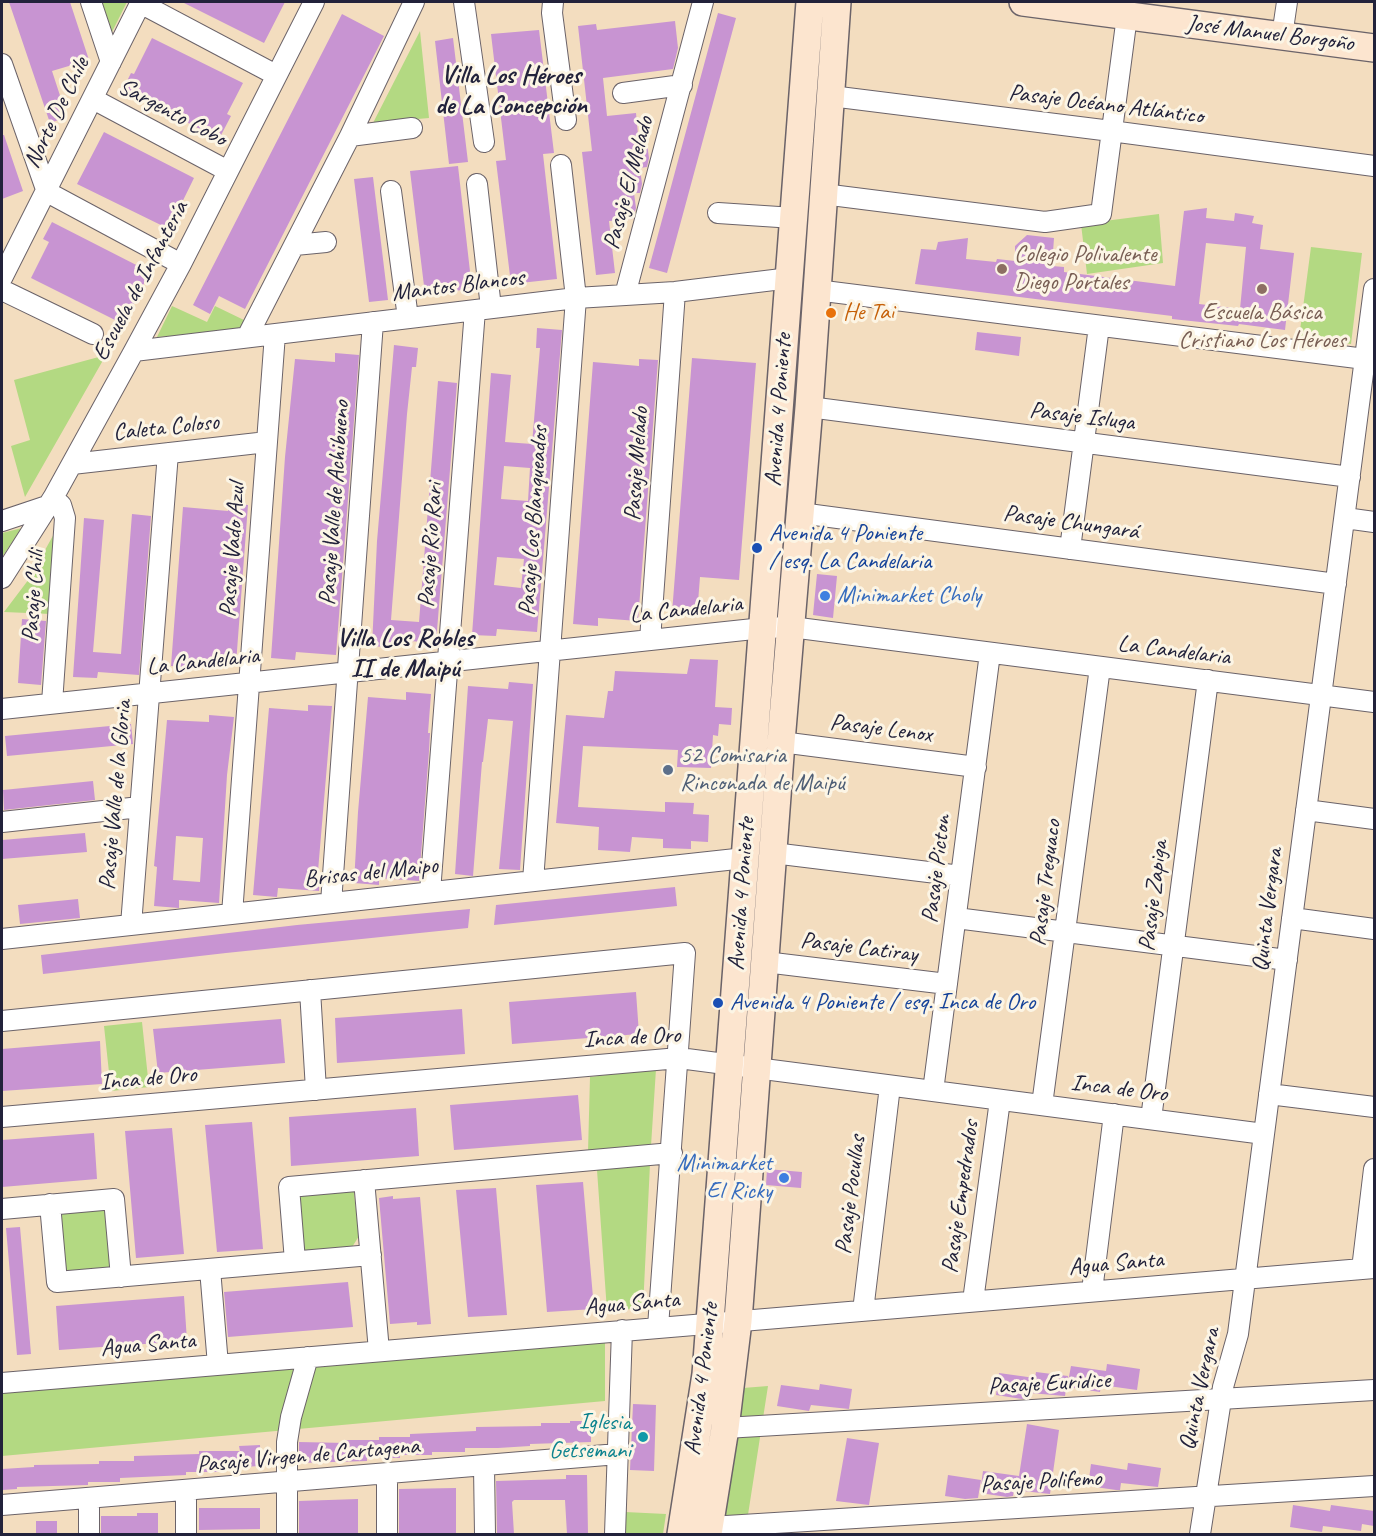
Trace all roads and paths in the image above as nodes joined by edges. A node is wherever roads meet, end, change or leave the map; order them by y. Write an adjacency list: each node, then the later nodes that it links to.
1 (91, 2): 15 (street)
2 (141, 2): 15 (street, Norte De Chile); 17 (street)
3 (314, 2): 17 (street, Escuela de Infantería)
4 (414, 2): 25 (street)
5 (464, 2): 26 (street)
6 (553, 2): 22 (street)
7 (703, 2): 18 (street, Pasaje El Melado)
8 (810, 2): 35 (street, Avenida 4 Poniente)
9 (837, 2): 20 (street, Avenida 4 Poniente)
10 (1023, 2): 12 (street, José Manuel Borgoño)
11 (1287, 2): 13 (street)
12 (1127, 16): 13 (street, José Manuel Borgoño); 24 (street)
13 (1282, 36): 14 (street, José Manuel Borgoño)
14 (1374, 48)
15 (111, 62): 21 (street, Norte De Chile)
16 (2, 64): 32 (street)
17 (276, 75): 29 (street, Escuela de Infantería)
18 (682, 85): 19 (street, Pasaje El Melado); 44 (street, Pasaje El Melado)
19 (623, 93)
20 (831, 96): 24 (street, Pasaje Océano Atlántico); 33 (street, Avenida 4 Poniente)
21 (93, 99): 29 (street, Sargento Cobo); 32 (street, Norte De Chile)
22 (566, 120)
23 (412, 128): 25 (street)
24 (1111, 130): 28 (street, Pasaje Océano Atlántico); 33 (street)
25 (350, 136): 37 (street)
26 (484, 142)
27 (561, 165): 45 (street, Pasaje Los Blanqueados)
28 (1374, 166)
29 (228, 171): 38 (street, Escuela de Infantería)
30 (477, 184): 47 (street, Pasaje Río Rari)
31 (391, 191): 48 (street)
32 (46, 192): 38 (street); 39 (street, Norte De Chile)
33 (823, 194): 42 (street, Avenida 4 Poniente)
34 (718, 213): 35 (street)
35 (794, 218): 40 (street, Avenida 4 Poniente)
36 (326, 242): 37 (street)
37 (295, 245): 53 (street)
38 (181, 264): 54 (street, Escuela de Infantería)
39 (2, 278)
40 (790, 278): 43 (street, Mantos Blancos); 72 (street, Avenida 4 Poniente)
41 (2, 290): 51 (street)
42 (816, 290): 50 (street); 56 (street, Avenida 4 Poniente)
43 (675, 292): 44 (street, Mantos Blancos); 73 (street, Pasaje Melado)
44 (624, 295): 45 (street, Mantos Blancos)
45 (576, 298): 47 (street, Mantos Blancos); 74 (street, Pasaje Los Blanqueados)
46 (1374, 299): 55 (street, Quinta Vergara)
47 (483, 309): 48 (street, Mantos Blancos); 76 (street, Pasaje Río Rari)
48 (408, 318): 49 (street, Mantos Blancos)
49 (373, 322): 52 (street, Mantos Blancos); 78 (street, Pasaje Valle de Achibueno)
50 (1099, 326): 55 (street); 59 (street)
51 (93, 334)
52 (275, 334): 53 (street, Mantos Blancos); 58 (street, Pasaje Vado Azul)
53 (247, 337): 54 (street, Mantos Blancos)
54 (134, 351): 61 (street, Escuela de Infantería)
55 (1365, 359): 57 (street, Quinta Vergara)
56 (808, 406): 59 (street, Pasaje Isluga); 64 (street, Avenida 4 Poniente)
57 (1366, 412): 62 (street, Quinta Vergara)
58 (267, 442): 60 (street, Caleta Coloso); 80 (street, Pasaje Vado Azul)
59 (1084, 443): 62 (street, Pasaje Isluga); 68 (street)
60 (168, 453): 61 (street, Caleta Coloso); 81 (street, Pasaje Valle de la Gloria)
61 (72, 464): 63 (street, Escuela de Infantería)
62 (1350, 477): 65 (street, Quinta Vergara)
63 (50, 502): 66 (street); 69 (street, Escuela de Infantería); 84 (street, Pasaje Chili)
64 (800, 513): 68 (street, Pasaje Chungará); 71 (street, Avenida 4 Poniente)
65 (1345, 518): 67 (street); 70 (street, Quinta Vergara)
66 (2, 521)
67 (1374, 522)
68 (1070, 549): 70 (street, Pasaje Chungará)
69 (2, 578)
70 (1336, 584): 82 (street, Quinta Vergara)
71 (791, 627): 72 (street, La Candelaria); 75 (street, La Candelaria); 86 (street, Avenida 4 Poniente)
72 (763, 628): 73 (street, La Candelaria); 88 (street, Avenida 4 Poniente)
73 (650, 640): 74 (street, La Candelaria)
74 (550, 651): 76 (street, La Candelaria); 97 (street, Pasaje Los Blanqueados)
75 (990, 653): 77 (street, La Candelaria); 87 (street, Pasaje Picton)
76 (447, 661): 78 (street, La Candelaria); 98 (street, Pasaje Río Rari)
77 (1100, 667): 79 (street, La Candelaria); 105 (street, Pasaje Treguaco)
78 (348, 672): 80 (street, La Candelaria); 99 (street, Pasaje Valle de Achibueno)
79 (1208, 680): 82 (street, La Candelaria); 107 (street, Pasaje Zapiga)
80 (249, 682): 81 (street, La Candelaria); 100 (street, Pasaje Vado Azul)
81 (149, 693): 84 (street, La Candelaria); 90 (street, Pasaje Valle de la Gloria)
82 (1321, 695): 83 (street, La Candelaria); 91 (street, Quinta Vergara)
83 (1374, 702)
84 (52, 703): 85 (street, La Candelaria)
85 (2, 709)
86 (781, 742): 87 (street, Pasaje Lenox); 89 (street, Avenida 4 Poniente)
87 (976, 767): 96 (street, Pasaje Picton)
88 (750, 800): 89 (street); 95 (street, Avenida 4 Poniente)
89 (776, 803): 94 (street, Avenida 4 Poniente)
90 (140, 807): 93 (street); 103 (street, Pasaje Valle de la Gloria)
91 (1306, 810): 92 (street); 102 (street, Quinta Vergara)
92 (1374, 819)
93 (2, 822)
94 (773, 853): 96 (street); 109 (street, Avenida 4 Poniente)
95 (745, 858): 97 (street, Brisas del Maipo); 114 (street, Avenida 4 Poniente)
96 (961, 876): 101 (street, Pasaje Picton)
97 (533, 881): 98 (street, Brisas del Maipo)
98 (429, 892): 99 (street, Brisas del Maipo)
99 (331, 903): 100 (street, Brisas del Maipo)
100 (232, 914): 103 (street, Brisas del Maipo)
101 (956, 918): 105 (street); 110 (street, Pasaje Picton)
102 (1292, 918): 104 (street); 108 (street, Quinta Vergara)
103 (131, 925): 106 (street, Brisas del Maipo)
104 (1374, 929)
105 (1065, 932): 107 (street); 121 (street, Pasaje Treguaco)
106 (2, 939)
107 (1173, 945): 108 (street); 125 (street, Pasaje Zapiga)
108 (1287, 960): 119 (street, Quinta Vergara)
109 (765, 962): 110 (street, Pasaje Catiray); 115 (street, Avenida 4 Poniente)
110 (947, 984): 118 (street, Pasaje Picton)
111 (310, 990): 112 (street); 113 (street); 117 (street)
112 (2, 1021)
113 (679, 1058): 114 (street, Inca de Oro); 117 (street, Inca de Oro); 127 (street)
114 (729, 1065): 115 (street, Inca de Oro); 142 (street, Avenida 4 Poniente)
115 (757, 1068): 116 (street, Inca de Oro); 141 (street, Avenida 4 Poniente)
116 (890, 1086): 118 (street, Inca de Oro); 140 (street, Pasaje Pocullas)
117 (316, 1090): 124 (street, Inca de Oro)
118 (933, 1091): 120 (street, Inca de Oro)
119 (1269, 1094): 122 (street); 126 (street, Quinta Vergara)
120 (1000, 1100): 121 (street, Inca de Oro); 139 (street, Pasaje Empedrados)
121 (1042, 1105): 123 (street, Inca de Oro)
122 (1374, 1107)
123 (1114, 1114): 125 (street, Inca de Oro); 138 (street)
124 (2, 1117)
125 (1151, 1119): 126 (street, Inca de Oro)
126 (1264, 1134): 137 (street, Quinta Vergara)
127 (672, 1154): 129 (street); 143 (street)
128 (1374, 1169): 134 (street)
129 (364, 1180): 132 (street); 133 (street)
130 (50, 1204): 131 (street); 136 (street); 136 (street)
131 (2, 1209)
132 (371, 1255): 133 (street); 145 (street)
133 (296, 1261): 135 (street)
134 (1368, 1268): 137 (street, Agua Santa)
135 (210, 1269): 136 (street); 147 (street)
136 (121, 1276)
137 (1245, 1279): 138 (street, Agua Santa); 150 (street, Quinta Vergara)
138 (1092, 1292): 139 (street, Agua Santa)
139 (973, 1301): 140 (street, Agua Santa)
140 (863, 1311): 141 (street, Agua Santa)
141 (738, 1321): 142 (street, Agua Santa); 151 (street, Avenida 4 Poniente)
142 (710, 1324): 143 (street, Agua Santa); 168 (street, Avenida 4 Poniente)
143 (658, 1327): 144 (street, Agua Santa)
144 (622, 1330): 145 (street, Agua Santa); 152 (street)
145 (379, 1351): 146 (street, Agua Santa)
146 (308, 1357): 147 (street, Agua Santa); 155 (street)
147 (218, 1365): 148 (street, Agua Santa)
148 (2, 1383)
149 (1374, 1390): 150 (street, Pasaje Euridice)
150 (1221, 1399): 151 (street, Pasaje Euridice); 158 (street, Quinta Vergara)
151 (725, 1428): 161 (street, Avenida 4 Poniente)
152 (618, 1454): 153 (street, Pasaje Virgen de Cartagena); 167 (street)
153 (484, 1467): 154 (street, Pasaje Virgen de Cartagena); 166 (street)
154 (387, 1474): 155 (street, Pasaje Virgen de Cartagena); 165 (street)
155 (287, 1482): 157 (street, Pasaje Virgen de Cartagena); 164 (street)
156 (1374, 1486): 158 (street, Pasaje Polifemo)
157 (186, 1491): 159 (street, Pasaje Virgen de Cartagena); 163 (street)
158 (1206, 1498): 161 (street, Pasaje Polifemo); 169 (street, Quinta Vergara)
159 (89, 1499): 160 (street, Pasaje Virgen de Cartagena); 162 (street)
160 (2, 1505)
161 (709, 1531)
162 (89, 1534)
163 (186, 1534)
164 (287, 1534)
165 (387, 1534)
166 (485, 1534)
167 (615, 1534)
168 (681, 1534)
169 (1200, 1534)

